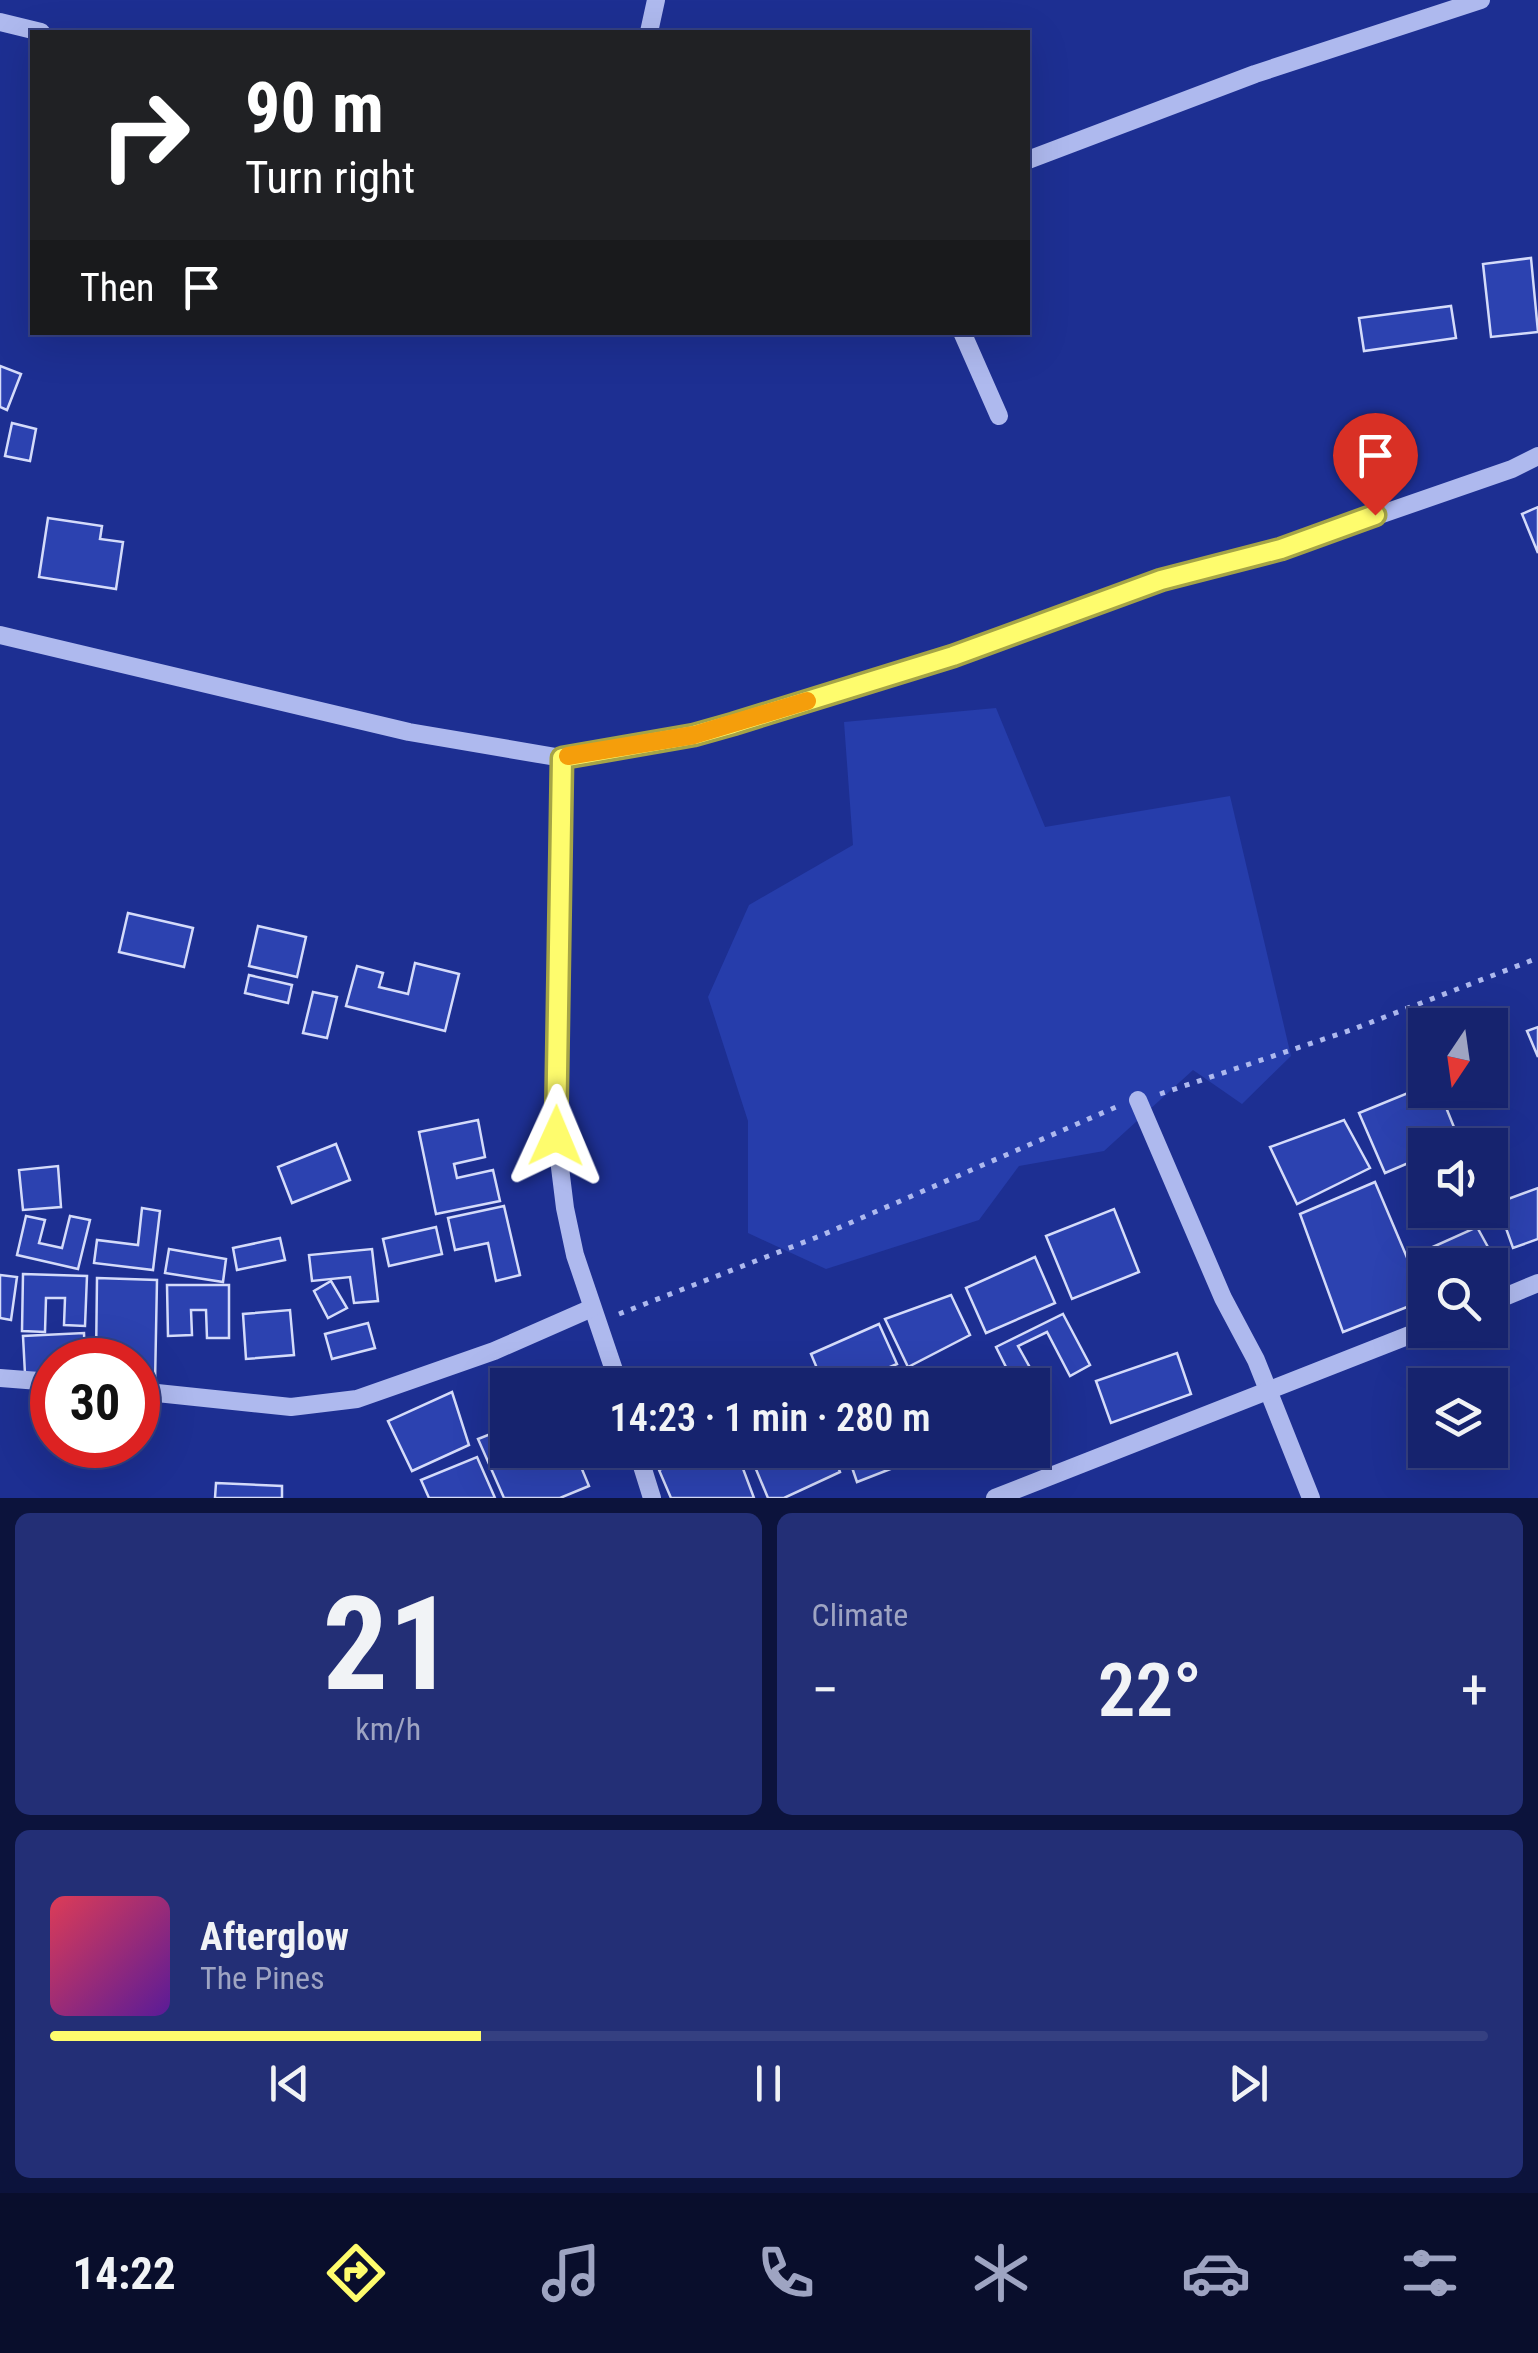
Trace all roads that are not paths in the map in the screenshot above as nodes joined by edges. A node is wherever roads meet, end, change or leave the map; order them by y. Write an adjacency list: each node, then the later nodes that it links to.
1 (656, 0): 5 (street)
2 (1481, 0): 6 (street)
3 (0, 22): 4 (street)
4 (34, 30)
5 (649, 30)
6 (1030, 159)
7 (963, 335): 8 (street)
8 (999, 416)
9 (1538, 456): 11 (street)
10 (0, 634): 11 (street)
11 (562, 758): 15 (street)
12 (1138, 1100): 20 (street)
13 (1538, 1283): 14 (street)
14 (1508, 1296)
15 (596, 1314): 17 (street); 21 (street)
16 (1408, 1336): 20 (street)
17 (613, 1368)
18 (0, 1378): 19 (street)
19 (30, 1380)
20 (1270, 1392): 24 (street); 25 (street)
21 (160, 1394)
22 (643, 1468): 23 (street)
23 (652, 1498)
24 (995, 1498)
25 (1311, 1498)

